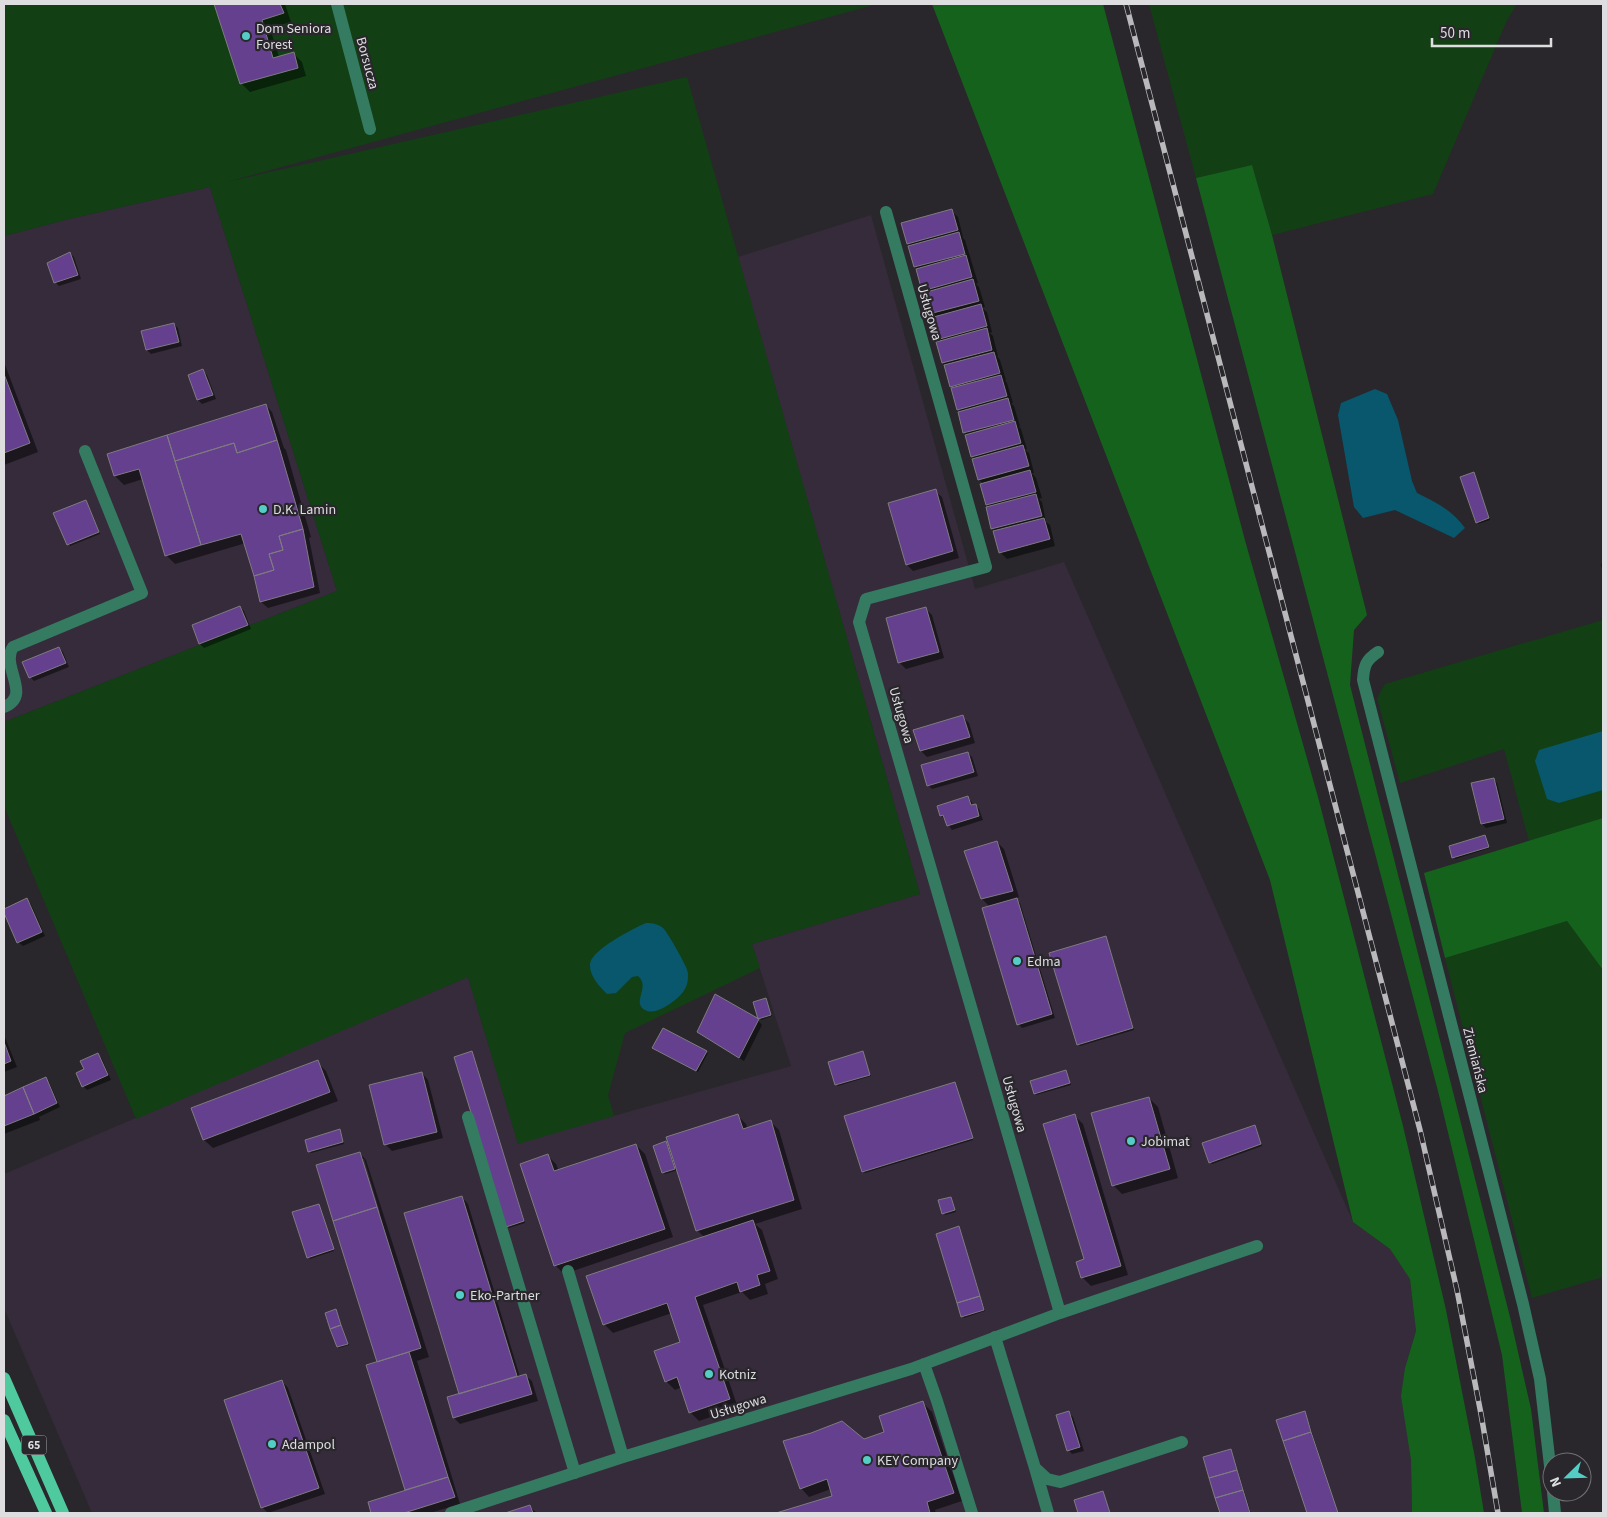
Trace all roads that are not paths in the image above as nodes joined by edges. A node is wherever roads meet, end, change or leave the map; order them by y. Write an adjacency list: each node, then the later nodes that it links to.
1 (337, 4): 2 (street, Borsucza)
2 (370, 129)
3 (886, 212): 10 (street, Usługowa)
4 (85, 451): 6 (street)
5 (1378, 652): 17 (street, Ziemiańska)
6 (4, 707)
7 (468, 1117): 20 (street)
8 (1257, 1246): 10 (street, Usługowa)
9 (568, 1271): 18 (street)
10 (1060, 1313): 11 (street, Usługowa)
11 (995, 1337): 12 (street, Usługowa); 19 (street)
12 (924, 1364): 18 (street, Usługowa); 26 (street)
13 (4, 1378): 15 (main road, 65)
14 (6, 1425): 15 (main road); 21 (main road, 65)
15 (24, 1425): 24 (main road, 65)
16 (1182, 1442): 19 (street)
17 (1548, 1452)
18 (623, 1457): 20 (street, Usługowa)
19 (1035, 1468): 27 (street)
20 (575, 1473): 25 (street, Usługowa)
21 (31, 1481): 22 (main road, 65); 23 (main road)
22 (46, 1513)
23 (53, 1513)
24 (63, 1513)
25 (451, 1513)
26 (972, 1513)
27 (1048, 1513)

